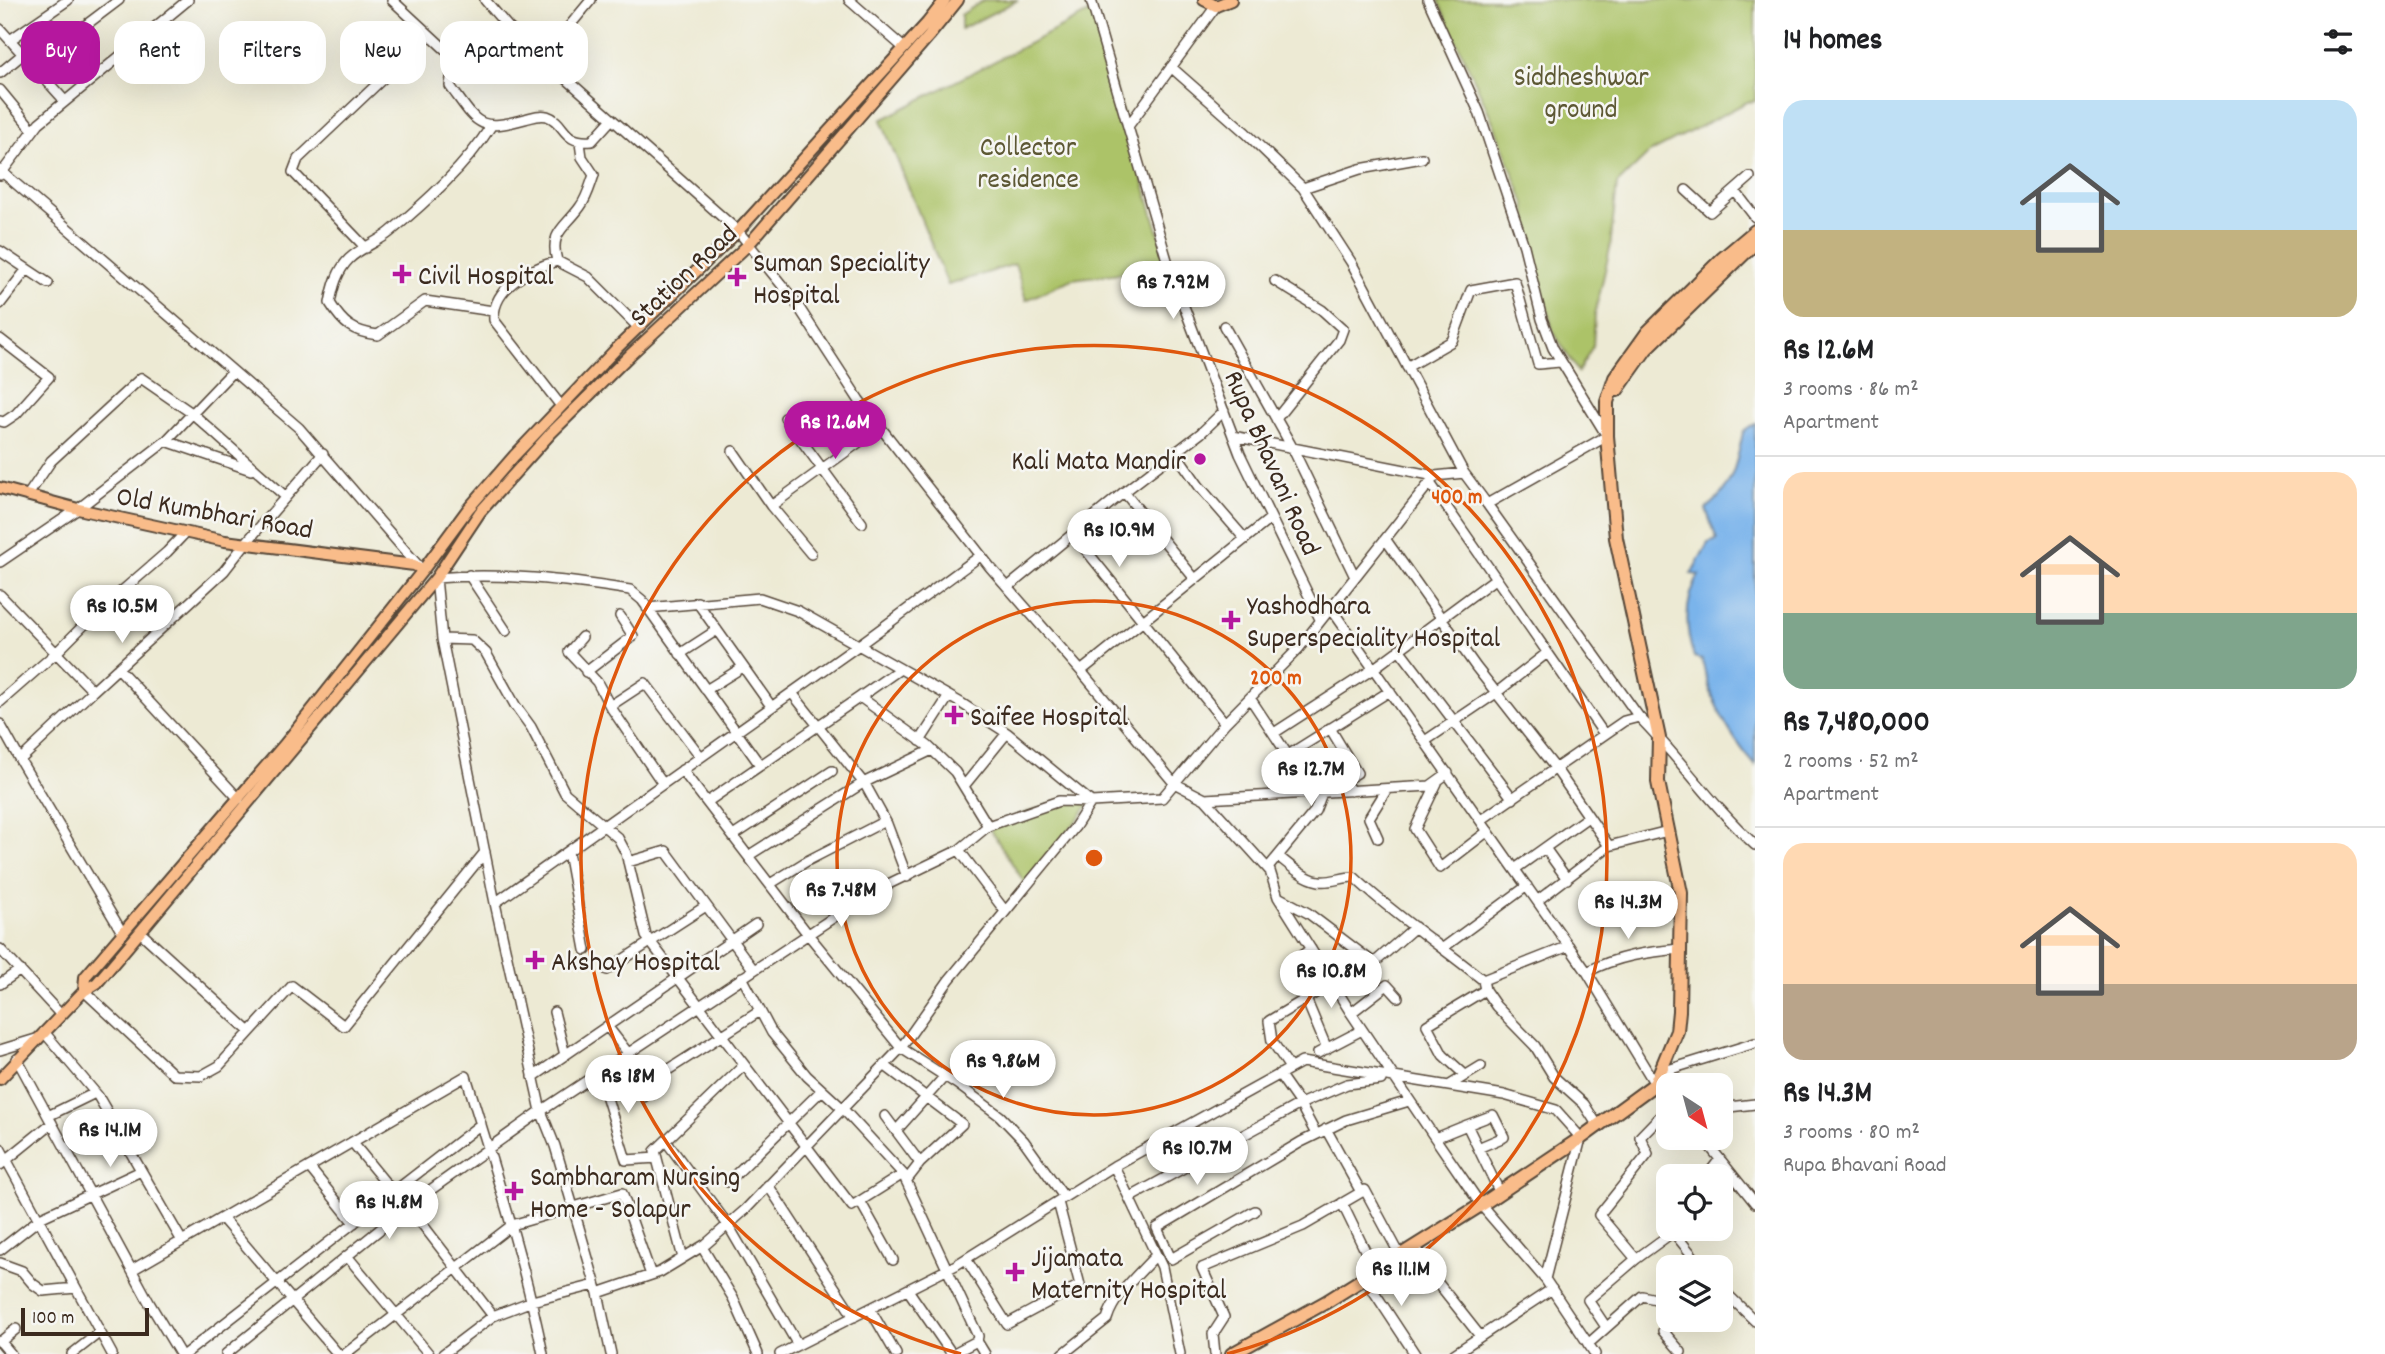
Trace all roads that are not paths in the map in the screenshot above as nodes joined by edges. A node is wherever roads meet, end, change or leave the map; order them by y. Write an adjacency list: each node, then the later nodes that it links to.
1 (68, 0): 22 (street)
2 (119, 0): 16 (street)
3 (188, 0): 14 (street)
4 (392, 0): 17 (street)
5 (591, 0): 19 (street)
6 (849, 0): 23 (street)
7 (945, 0): 23 (main road)
8 (958, 0): 48 (main road, Station Road)
9 (1091, 0): 34 (street, Rupa Bhavani Road)
10 (1204, 0): 15 (main road)
11 (1231, 0): 15 (main road)
12 (1429, 0): 60 (street)
13 (488, 1): 18 (street)
14 (176, 4): 32 (street)
15 (1216, 6): 26 (street)
16 (91, 21)
17 (414, 21)
18 (503, 21)
19 (574, 21)
20 (0, 29): 22 (street)
21 (426, 32): 35 (street)
22 (10, 40): 24 (street)
23 (904, 48): 45 (main road)
24 (21, 52)
25 (21, 56): 27 (street)
26 (1171, 67): 34 (street); 41 (street)
27 (0, 73)
28 (50, 84): 32 (street)
29 (377, 84): 49 (street)
30 (572, 84): 33 (street)
31 (0, 90): 36 (street)
32 (65, 101): 36 (street)
33 (612, 120): 37 (street); 45 (street)
34 (1129, 125): 65 (street, Rupa Bhavani Road)
35 (491, 126): 37 (street); 49 (street)
36 (33, 130): 39 (street)
37 (580, 142): 51 (street)
38 (1422, 158): 41 (street)
39 (1, 172): 62 (street)
40 (1750, 177): 43 (street)
41 (1303, 188): 61 (street)
42 (1686, 190): 43 (street)
43 (1735, 191): 44 (street)
44 (1755, 217)
45 (738, 231): 48 (street); 58 (main road)
46 (1755, 231): 63 (highway)
47 (1755, 243): 63 (highway)
48 (749, 244): 70 (street); 102 (main road, Station Road)
49 (366, 248): 56 (street)
50 (0, 251): 52 (street)
51 (557, 261): 56 (street); 58 (street)
52 (27, 269): 54 (street); 55 (street)
53 (1275, 281): 68 (street)
54 (48, 283)
55 (0, 304)
56 (493, 311): 64 (street)
57 (1224, 326): 68 (street)
58 (639, 328): 64 (main road)
59 (0, 339): 69 (street)
60 (1560, 362): 61 (street); 72 (street)
61 (1407, 367): 80 (street)
62 (233, 371): 66 (street); 77 (street)
63 (1607, 404): 72 (highway)
64 (561, 406): 99 (main road)
65 (1224, 411): 71 (street, Rupa Bhavani Road); 76 (street)
66 (193, 414): 73 (street); 79 (street); 84 (street)
67 (785, 418): 78 (street)
68 (1276, 419): 74 (street)
69 (0, 421)
70 (880, 427): 78 (street); 97 (street)
71 (1233, 436): 74 (street); 89 (street, Rupa Bhavani Road)
72 (1607, 436): 86 (street); 150 (highway)
73 (166, 441): 79 (street); 88 (street)
74 (1292, 447): 81 (street); 101 (street)
75 (733, 451): 87 (street)
76 (1175, 452): 83 (street); 93 (street)
77 (323, 454): 85 (street); 99 (street)
78 (822, 469): 87 (street); 90 (street)
79 (256, 471): 85 (street)
80 (1464, 473): 81 (street); 86 (street)
81 (1433, 480): 94 (street); 103 (street)
82 (0, 488): 84 (main road, Old Kumbhari Road)
83 (1124, 492): 92 (street); 104 (street)
84 (28, 495): 88 (main road, Old Kumbhari Road)
85 (286, 497): 95 (street)
86 (1487, 504): 140 (street)
87 (771, 506): 96 (street)
88 (78, 509): 91 (main road, Old Kumbhari Road); 98 (street)
89 (1271, 518): 93 (street); 112 (street, Rupa Bhavani Road)
90 (862, 523)
91 (186, 532): 95 (main road, Old Kumbhari Road); 120 (street)
92 (1073, 534): 105 (street); 113 (street)
93 (1245, 539): 104 (street)
94 (1386, 540): 101 (street); 111 (street)
95 (245, 544): 99 (main road, Old Kumbhari Road); 124 (street)
96 (811, 554)
97 (980, 555): 105 (street); 118 (street)
98 (1, 560)
99 (422, 570): 169 (main road)
100 (469, 575): 102 (street); 109 (street); 115 (street)
101 (1355, 577): 108 (street)
102 (436, 578): 117 (street); 205 (main road, Station Road)
103 (1496, 578): 111 (street); 121 (street)
104 (1195, 579): 113 (street)
105 (1008, 587): 128 (street)
106 (0, 595): 120 (street)
107 (697, 602): 109 (street); 114 (street); 118 (street)
108 (1330, 607): 112 (street); 125 (street)
109 (647, 608): 122 (street)
110 (620, 616): 127 (street)
111 (1442, 618): 119 (street); 133 (street)
112 (1320, 619): 136 (street)
113 (1142, 621): 128 (street); 142 (street)
114 (718, 630): 122 (street); 123 (street)
115 (506, 631)
116 (582, 636): 127 (street)
117 (442, 639): 178 (street); 187 (street)
118 (859, 646): 126 (street); 132 (street)
119 (1399, 649): 125 (street); 141 (street)
120 (56, 653): 130 (street); 137 (street)
121 (1548, 653): 133 (street); 149 (street)
122 (680, 654): 129 (street)
123 (743, 667): 129 (street); 139 (street)
124 (118, 668): 130 (street); 169 (street)
125 (1373, 668): 131 (street); 148 (street)
126 (901, 669): 134 (street); 135 (street)
127 (586, 671): 138 (street)
128 (1081, 671): 163 (street)
129 (706, 690): 146 (street)
130 (93, 691): 156 (street)
131 (1390, 691): 145 (street); 152 (street)
132 (792, 693): 139 (street); 144 (street)
133 (1496, 693): 141 (street); 158 (street)
134 (949, 696): 147 (street); 151 (street)
135 (860, 697): 144 (street); 151 (street)
136 (1250, 698): 142 (street); 148 (street)
137 (0, 702)
138 (610, 706): 155 (street); 164 (street)
139 (771, 706): 146 (street)
140 (1639, 718): 149 (street); 150 (street)
141 (1455, 722): 152 (street); 171 (street)
142 (1225, 723): 163 (street)
143 (0, 724): 156 (street)
144 (818, 726): 157 (street); 162 (street)
145 (1330, 728): 154 (street); 167 (street)
146 (736, 732): 155 (street); 157 (street)
147 (1007, 733): 165 (street); 173 (street)
148 (1274, 733): 154 (street)
149 (1604, 734): 158 (street)
150 (1659, 738): 180 (highway); 183 (street)
151 (920, 741): 153 (street)
152 (1425, 741): 161 (street)
153 (932, 750): 162 (street); 165 (street)
154 (1287, 755): 168 (street)
155 (701, 757): 159 (street)
156 (20, 760): 207 (street)
157 (760, 765): 172 (street)
158 (1556, 769): 171 (street); 174 (street)
159 (682, 770): 164 (street); 172 (street)
160 (832, 771): 181 (street)
161 (1444, 775): 166 (street); 175 (street); 179 (street)
162 (863, 783): 176 (street); 189 (street)
163 (1174, 783): 170 (street); 173 (street)
164 (663, 784): 178 (street)
165 (964, 786): 177 (street)
166 (1387, 789): 167 (street); 182 (street)
167 (1351, 791): 168 (street)
168 (1317, 793): 170 (street); 190 (street)
169 (239, 799): 207 (main road)
170 (1205, 799): 192 (street)
171 (1513, 799): 175 (street)
172 (707, 802): 181 (street)
173 (1091, 802): 177 (street); 202 (street)
174 (1588, 817): 184 (street); 185 (street)
175 (1481, 820): 179 (street)
176 (886, 821): 194 (street); 196 (street)
177 (988, 826): 186 (street)
178 (603, 827): 188 (street); 191 (street)
179 (1488, 831): 193 (street)
180 (1668, 831): 184 (street); 214 (highway)
181 (733, 836): 189 (street)
182 (1378, 838)
183 (1755, 845)
184 (1609, 846): 195 (street)
185 (1545, 848): 193 (street); 195 (street)
186 (959, 850): 194 (street); 202 (street)
187 (485, 852): 200 (street); 235 (street)
188 (568, 852): 200 (street); 215 (street)
189 (748, 856): 196 (street)
190 (1279, 856): 192 (street); 204 (street)
191 (628, 862): 201 (street); 209 (street)
192 (1268, 868): 198 (street)
193 (1515, 869): 197 (street)
194 (907, 877): 206 (street)
195 (1566, 878): 199 (street)
196 (770, 884): 206 (street)
197 (1527, 886): 199 (street); 211 (street)
198 (1278, 897): 204 (street); 213 (street)
199 (1537, 901): 210 (street)
200 (495, 903): 252 (street)
201 (706, 906): 208 (street); 209 (street)
202 (1005, 911): 239 (street)
203 (756, 924): 208 (street)
204 (1415, 927): 211 (street)
205 (140, 932): 225 (main road, Station Road); 235 (street)
206 (807, 933): 216 (street); 239 (street)
207 (123, 934): 225 (main road)
208 (732, 940): 216 (street); 220 (street)
209 (650, 942): 218 (street); 220 (street)
210 (1569, 946): 219 (street); 224 (street)
211 (1443, 948): 224 (street)
212 (0, 949): 217 (street)
213 (1311, 949): 222 (street); 227 (street)
214 (1680, 949): 219 (street); 255 (highway)
215 (586, 950)
216 (753, 969): 221 (street)
217 (20, 970): 223 (street); 232 (street)
218 (607, 970)
219 (1587, 972): 255 (street)
220 (676, 977): 228 (street); 233 (street)
221 (742, 977): 228 (street); 229 (street)
222 (1332, 983): 227 (street); 231 (street)
223 (0, 984)
224 (1484, 985): 250 (street); 273 (street)
225 (84, 991): 232 (main road); 235 (street)
226 (1398, 998): 231 (street)
227 (1306, 999): 234 (street); 247 (street)
228 (698, 1006): 237 (street); 241 (street)
229 (760, 1011): 237 (street); 257 (street)
230 (554, 1012): 242 (street)
231 (1351, 1013): 234 (street)
232 (61, 1015): 236 (main road)
233 (607, 1026): 241 (street); 242 (street)
234 (1362, 1030): 253 (street)
235 (250, 1032)
236 (40, 1035): 240 (street); 243 (main road); 258 (street)
237 (720, 1035): 245 (street); 259 (street)
238 (1755, 1043): 255 (street)
239 (901, 1048): 244 (street); 251 (street)
240 (0, 1050)
241 (628, 1054): 248 (street)
242 (565, 1055): 252 (street)
243 (17, 1059): 254 (main road); 268 (street)
244 (884, 1065): 260 (street); 265 (street)
245 (743, 1066): 270 (street); 279 (street)
246 (1481, 1066): 250 (street)
247 (1290, 1068): 249 (street); 253 (street)
248 (599, 1072): 266 (street); 286 (street)
249 (1279, 1074): 262 (street); 291 (street)
250 (1465, 1075): 256 (street)
251 (945, 1076): 260 (street); 302 (street)
252 (533, 1077): 266 (street)
253 (1394, 1078): 256 (street); 261 (street); 262 (street)
254 (0, 1079)
255 (1655, 1084): 273 (highway)
256 (1450, 1085): 277 (street)
257 (822, 1090): 265 (street); 270 (street)
258 (95, 1093): 268 (street); 293 (street)
259 (644, 1097)
260 (926, 1097): 275 (street); 289 (street)
261 (1409, 1101): 274 (street); 278 (street)
262 (1300, 1104): 276 (street); 301 (street)
263 (1755, 1104): 264 (street)
264 (1733, 1107)
265 (843, 1109): 281 (street); 294 (street)
266 (541, 1111): 284 (street); 308 (street)
267 (885, 1116): 275 (street)
268 (50, 1119): 288 (street); 300 (street)
269 (1656, 1120): 327 (street)
270 (787, 1123): 281 (street); 295 (street)
271 (481, 1124): 280 (street); 284 (street); 297 (street)
272 (1467, 1125): 278 (street); 283 (street); 283 (street)
273 (1598, 1126): 277 (highway)
274 (1326, 1129): 276 (street); 299 (street)
275 (896, 1131): 289 (street)
276 (1316, 1134): 309 (street)
277 (1581, 1138): 298 (highway); 335 (street)
278 (1435, 1139): 306 (street)
279 (666, 1141): 286 (street); 314 (street)
280 (352, 1142): 292 (street); 297 (street)
281 (805, 1146): 296 (street); 303 (street)
282 (0, 1148): 288 (street)
283 (1478, 1148): 298 (street)
284 (489, 1149): 307 (street); 313 (street)
285 (1713, 1150): 287 (street)
286 (657, 1158): 325 (street)
287 (1720, 1159): 290 (street); 305 (street)
288 (3, 1162): 311 (street)
289 (920, 1163): 294 (street)
290 (1716, 1164)
291 (1114, 1166): 301 (street); 302 (street)
292 (309, 1167): 310 (street); 312 (street)
293 (141, 1171): 300 (street); 316 (street)
294 (904, 1178): 303 (street); 331 (street)
295 (728, 1182)
296 (768, 1185): 314 (street); 348 (street)
297 (394, 1191): 307 (street); 312 (street)
298 (1499, 1191): 306 (highway)
299 (1361, 1192): 304 (street); 322 (street)
300 (91, 1195): 311 (street); 332 (street)
301 (1129, 1198): 321 (street)
302 (1061, 1199): 326 (street); 326 (street)
303 (860, 1201): 328 (street)
304 (1342, 1203): 333 (street); 378 (street)
305 (1755, 1203)
306 (1481, 1205): 318 (highway); 335 (street)
307 (409, 1206): 324 (street); 330 (street)
308 (573, 1207): 313 (street); 334 (street); 338 (street)
309 (1255, 1211)
310 (222, 1218): 316 (street); 336 (street)
311 (39, 1219): 320 (street); 337 (street)
312 (354, 1223): 336 (street)
313 (512, 1225): 330 (street); 344 (street)
314 (728, 1225): 319 (street); 358 (street)
315 (1656, 1240): 327 (street)
316 (182, 1241): 332 (street)
317 (1680, 1241): 323 (street)
318 (1415, 1246): 322 (highway); 354 (street)
319 (702, 1247): 325 (street); 372 (street)
320 (0, 1250)
321 (1156, 1255): 376 (street); 377 (street)
322 (1400, 1255): 333 (highway)
323 (1692, 1255)
324 (347, 1256): 342 (street); 346 (street)
325 (683, 1258): 334 (street)
326 (966, 1259): 331 (street)
327 (1636, 1259): 350 (street)
328 (893, 1260)
329 (0, 1263): 337 (street)
330 (456, 1268): 346 (street); 347 (street)
331 (948, 1269): 340 (street); 356 (street)
332 (132, 1270): 363 (street)
333 (1370, 1274): 379 (highway); 380 (street)
334 (652, 1275): 338 (street)
335 (1545, 1279): 339 (street)
336 (277, 1282): 342 (street); 364 (street)
337 (76, 1288): 352 (street)
338 (596, 1289): 344 (street); 371 (street)
339 (1552, 1289): 354 (street); 357 (street)
340 (908, 1290): 345 (street); 356 (street)
341 (1656, 1299): 350 (street)
342 (293, 1300): 365 (street); 366 (street)
343 (1733, 1300): 349 (street)
344 (532, 1301): 347 (street); 370 (street)
345 (870, 1309): 348 (street); 374 (street)
346 (396, 1315): 367 (street); 368 (street)
347 (494, 1316): 369 (street)
348 (854, 1317): 358 (street)
349 (1755, 1321)
350 (1606, 1327): 357 (street)
351 (16, 1329): 355 (street)
352 (100, 1332): 361 (street); 362 (street)
353 (1664, 1332): 359 (street)
354 (1480, 1336): 381 (street)
355 (0, 1341): 360 (street)
356 (977, 1341): 375 (street)
357 (1588, 1344): 382 (street)
358 (798, 1345): 373 (street)
359 (1681, 1352)
360 (11, 1354)
361 (72, 1354)
362 (112, 1354)
363 (180, 1354)
364 (185, 1354)
365 (226, 1354)
366 (338, 1354)
367 (345, 1354)
368 (429, 1354)
369 (443, 1354)
370 (543, 1354)
371 (611, 1354)
372 (758, 1354)
373 (780, 1354)
374 (896, 1354)
375 (985, 1354)
376 (1063, 1354)
377 (1180, 1354)
378 (1215, 1354)
379 (1232, 1354)
380 (1415, 1354)
381 (1454, 1354)
382 (1595, 1354)

